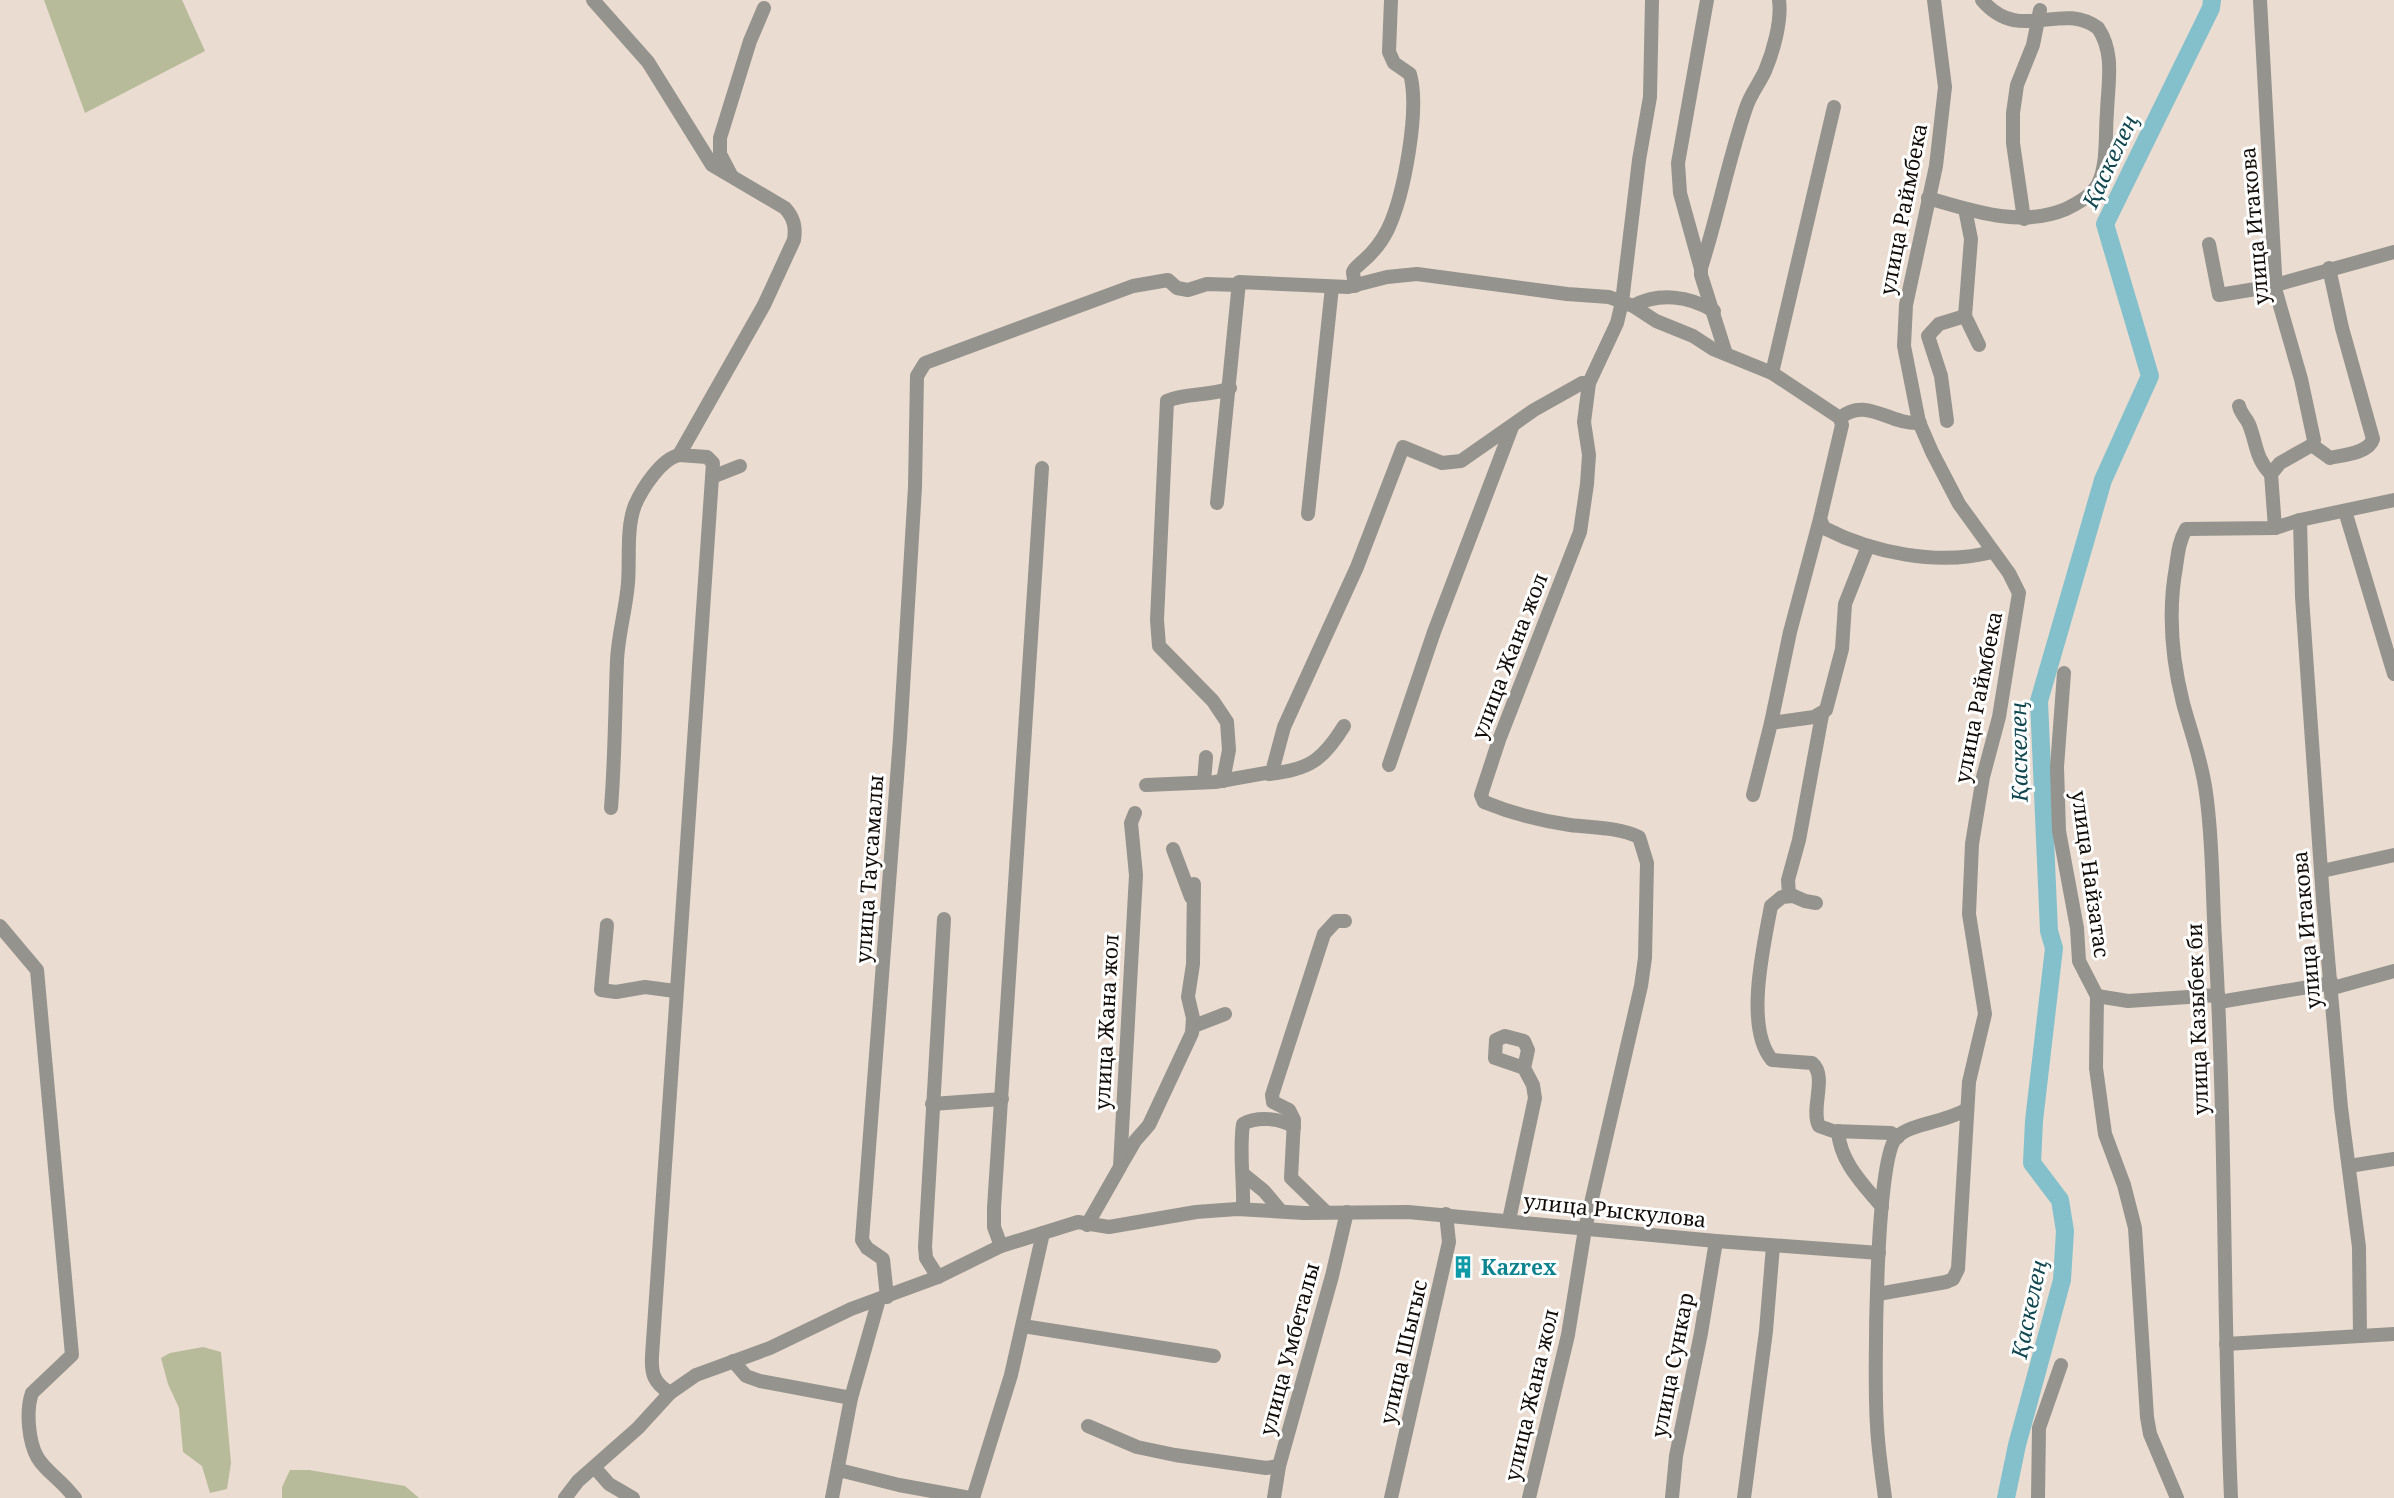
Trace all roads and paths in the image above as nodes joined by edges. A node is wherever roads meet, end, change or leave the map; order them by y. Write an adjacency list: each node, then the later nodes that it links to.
1 (593, 0): 14 (street)
2 (1390, 0): 24 (street)
3 (1652, 0): 26 (street, улица Жана жол)
4 (1707, 0): 21 (street)
5 (1779, 0): 12 (street)
6 (1786, 0): 12 (street)
7 (1934, 0): 15 (street, улица Раймбека)
8 (1982, 0): 11 (street)
9 (2260, 0): 22 (street, улица Итакова)
10 (764, 8): 14 (street)
11 (2040, 10): 17 (street); 17 (street)
12 (1781, 15): 21 (street)
13 (1834, 107): 31 (street)
14 (731, 176): 40 (street)
15 (1928, 198): 16 (street); 37 (street, улица Раймбека)
16 (1965, 209): 17 (street); 28 (street)
17 (2024, 219)
18 (2209, 244): 22 (street)
19 (2394, 252): 20 (street)
20 (2329, 268): 22 (street); 39 (street)
21 (1701, 269): 27 (street)
22 (2276, 284): 39 (street, улица Итакова)
23 (1238, 285): 25 (street); 33 (street); 113 (street, улица Таусамалы)
24 (1355, 286): 25 (street); 26 (street)
25 (1332, 287): 48 (street)
26 (1628, 304): 27 (street); 30 (street); 32 (street, улица Жана жол)
27 (1714, 311): 30 (street)
28 (1965, 316): 29 (street); 36 (street)
29 (1979, 345)
30 (1726, 354): 31 (street)
31 (1772, 373): 35 (street)
32 (1588, 383): 38 (street); 105 (street, улица Жана жол)
33 (1230, 388): 46 (street); 62 (street)
34 (2239, 406): 43 (street)
35 (1840, 418): 37 (street); 49 (street)
36 (1947, 421)
37 (1920, 423): 53 (street, улица Раймбека)
38 (1512, 427): 60 (street); 61 (street)
39 (2312, 445): 43 (street)
40 (679, 455): 44 (street); 66 (street)
41 (740, 466): 44 (street)
42 (1042, 468): 87 (street)
43 (2271, 474): 51 (street)
44 (712, 477): 81 (street)
45 (2394, 500): 47 (street)
46 (1218, 502)
47 (2344, 511): 50 (street); 55 (street)
48 (1308, 514)
49 (1820, 519): 52 (street); 57 (street)
50 (2300, 520): 51 (street); 70 (street, улица Итакова)
51 (2275, 528): 83 (street, улица Казыбек би)
52 (1868, 546): 53 (street); 56 (street)
53 (1992, 552): 89 (street, улица Раймбека)
54 (2064, 673): 82 (street, улица Найзатас)
55 (2394, 674)
56 (1822, 715): 57 (street); 72 (street)
57 (1771, 723): 65 (street)
58 (1344, 726): 61 (street)
59 (1206, 757): 63 (street)
60 (1389, 765)
61 (1269, 774): 62 (street)
62 (1223, 781): 63 (street)
63 (1203, 782): 64 (street)
64 (1146, 785)
65 (1754, 795)
66 (611, 808)
67 (1135, 813): 95 (street, улица Жана жол)
68 (1173, 849): 74 (street)
69 (2394, 855): 70 (street)
70 (2322, 871): 80 (street, улица Итакова)
71 (1194, 884): 74 (street)
72 (1793, 896): 73 (street); 91 (street)
73 (1816, 903)
74 (1195, 904): 85 (street)
75 (944, 919): 88 (street)
76 (1345, 921): 90 (street)
77 (607, 925): 81 (street)
78 (0, 926): 127 (street)
79 (2394, 971): 80 (street)
80 (2333, 986): 83 (street); 94 (street, улица Итакова)
81 (675, 991): 121 (street)
82 (2097, 996): 83 (street); 139 (street, улица Найзатас)
83 (2218, 998): 117 (street, улица Казыбек би)
84 (1225, 1014): 85 (street)
85 (1197, 1021): 95 (street)
86 (1524, 1068): 103 (street)
87 (1002, 1099): 88 (street); 108 (street)
88 (932, 1104): 111 (street)
89 (1967, 1109): 92 (street); 112 (street, улица Раймбека)
90 (1294, 1127): 96 (street); 100 (street)
91 (1838, 1131): 92 (street); 97 (street)
92 (1898, 1137): 97 (street)
93 (2394, 1159): 94 (street)
94 (2349, 1166): 116 (street, улица Итакова)
95 (1120, 1167): 104 (street, улица Жана жол)
96 (1243, 1174): 98 (street); 99 (street)
97 (1882, 1207): 110 (street)
98 (1243, 1209): 99 (street, улица Рыскулова); 104 (street, улица Рыскулова)
99 (1280, 1210): 100 (street, улица Рыскулова)
100 (1326, 1212): 101 (street, улица Рыскулова)
101 (1347, 1212): 102 (street, улица Рыскулова); 124 (street, улица Умбеталы)
102 (1446, 1214): 103 (street, улица Рыскулова); 133 (street, улица Шыгыс)
103 (1509, 1220): 105 (street, улица Рыскулова)
104 (1087, 1225): 106 (street, улица Рыскулова)
105 (1585, 1229): 107 (street, улица Рыскулова); 134 (street, улица Жана жол)
106 (1043, 1233): 108 (street, улица Рыскулова); 114 (street)
107 (1716, 1241): 109 (street, улица Рыскулова); 135 (street, улица Сункар)
108 (1001, 1246): 111 (street, улица Рыскулова)
109 (1773, 1246): 110 (street, улица Рыскулова); 136 (street)
110 (1879, 1252): 112 (street)
111 (938, 1277): 113 (street, улица Рыскулова)
112 (1878, 1294): 137 (street)
113 (883, 1298): 119 (street, улица Рыскулова); 122 (street, улица Таусамалы)
114 (1023, 1326): 118 (street); 131 (street)
115 (2394, 1334): 116 (street)
116 (2360, 1336): 117 (street)
117 (2226, 1344): 140 (street, улица Казыбек би)
118 (1214, 1356)
119 (733, 1361): 121 (street, улица Рыскулова); 122 (street)
120 (2061, 1365): 138 (street)
121 (670, 1393): 125 (street, улица Рыскулова)
122 (851, 1398): 126 (street, улица Таусамалы)
123 (1089, 1426): 124 (street)
124 (1279, 1466): 132 (street, улица Умбеталы)
125 (595, 1468): 128 (street, улица Рыскулова); 129 (street)
126 (839, 1470): 130 (street, улица Таусамалы); 131 (street)
127 (75, 1498)
128 (565, 1498)
129 (633, 1498)
130 (832, 1498)
131 (971, 1498)
132 (1274, 1498)
133 (1391, 1498)
134 (1529, 1498)
135 (1672, 1498)
136 (1744, 1498)
137 (1885, 1498)
138 (2038, 1498)
139 (2177, 1498)
140 (2231, 1498)

